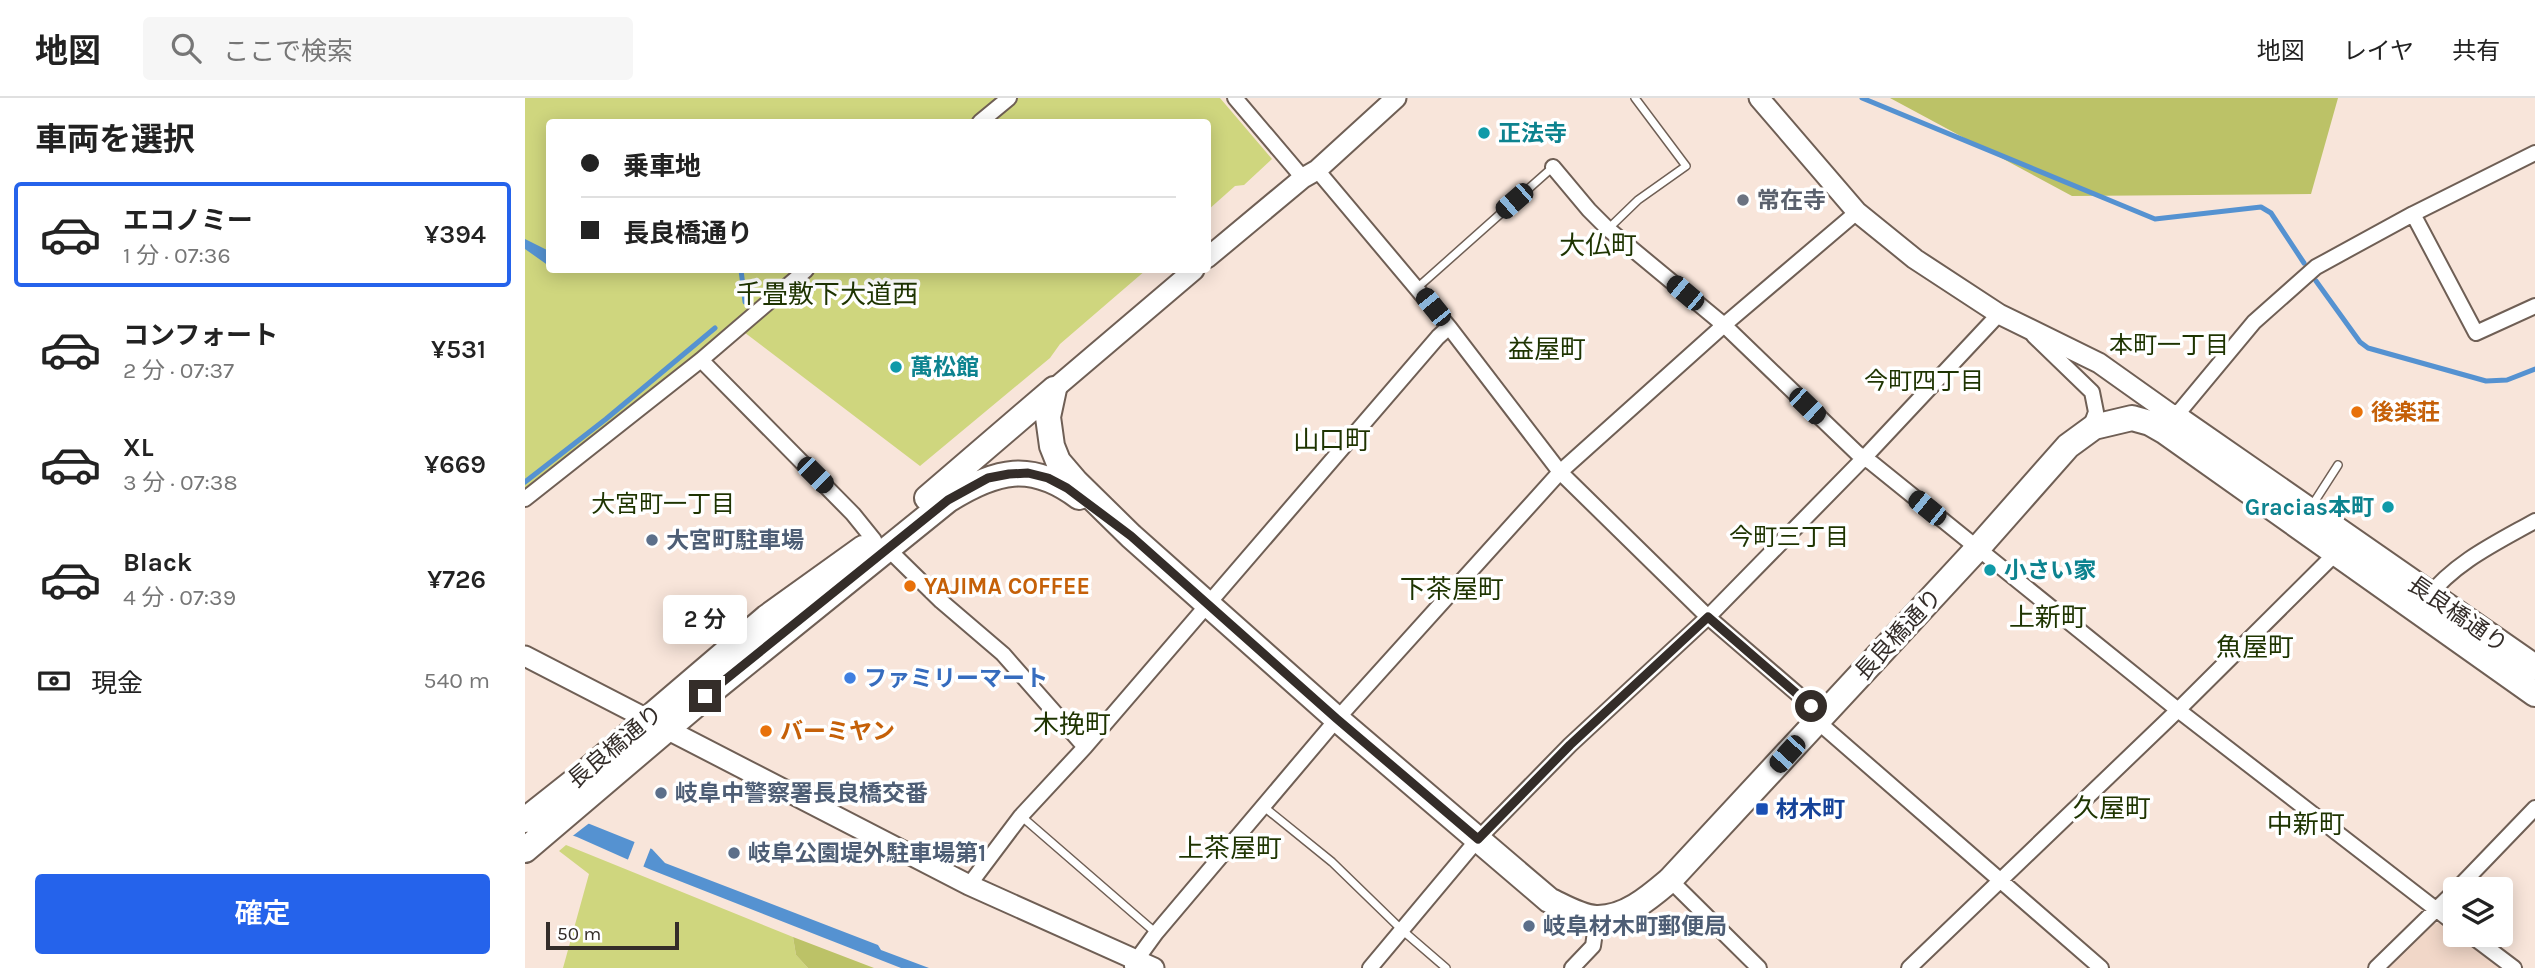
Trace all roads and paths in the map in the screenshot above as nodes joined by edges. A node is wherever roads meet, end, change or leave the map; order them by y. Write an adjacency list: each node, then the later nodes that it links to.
1 (1009, 98): 6 (street)
2 (1235, 98): 9 (street)
3 (1396, 98): 9 (street)
4 (1635, 98): 12 (lane)
5 (1759, 98): 10 (street)
6 (984, 119)
7 (2535, 153): 11 (street)
8 (1553, 167): 12 (street); 16 (lane)
9 (1310, 174): 13 (street); 16 (street)
10 (1857, 212): 18 (street); 19 (street)
11 (2413, 214): 17 (street); 24 (street)
12 (1608, 229): 19 (street)
13 (1211, 255)
14 (802, 273): 22 (street)
15 (1190, 273): 23 (street)
16 (1417, 288): 20 (street)
17 (2535, 306)
18 (1999, 314): 21 (street); 26 (street)
19 (1724, 325): 26 (street); 28 (street)
20 (1449, 327): 28 (street); 36 (street)
21 (2028, 330): 24 (street); 25 (street)
22 (701, 360): 29 (street); 33 (street)
23 (1054, 389): 32 (highway, 長良橋通り); 33 (highway, 長良橋通り)
24 (2169, 424): 25 (highway, 長良橋通り); 30 (highway, 長良橋通り); 35 (highway, 長良橋通り)
25 (2089, 431): 34 (highway, 長良橋通り)
26 (1864, 458): 34 (street); 38 (street)
27 (2338, 465): 30 (lane)
28 (1560, 472): 38 (street); 44 (street)
29 (525, 499)
30 (2308, 510): 37 (highway, 長良橋通り)
31 (2535, 521): 37 (street)
32 (1131, 536): 33 (highway, 長良橋通り); 36 (highway, 長良橋通り)
33 (880, 544): 45 (highway, 長良橋通り); 46 (street)
34 (1977, 549): 42 (street); 43 (highway, 長良橋通り)
35 (2336, 553): 37 (highway, 長良橋通り); 42 (street)
36 (1208, 603): 44 (highway, 長良橋通り); 46 (street)
37 (2423, 603): 40 (highway, 長良橋通り); 41 (highway, 長良橋通り)
38 (1708, 617): 43 (street); 50 (street)
39 (525, 656): 45 (street)
40 (2535, 667)
41 (2535, 694)
42 (2178, 710): 53 (street); 57 (street)
43 (1819, 718): 53 (street); 54 (highway, 長良橋通り)
44 (1337, 719): 47 (street); 50 (highway, 長良橋通り)
45 (656, 725): 51 (highway, 長良橋通り); 55 (street)
46 (1085, 747): 49 (street)
47 (1264, 807): 60 (lane); 61 (street)
48 (2535, 808): 52 (street)
49 (1021, 816): 55 (street); 61 (lane)
50 (1478, 839): 59 (highway, 長良橋通り); 60 (street)
51 (529, 841)
52 (2469, 877)
53 (2000, 878): 69 (street); 70 (street)
54 (1670, 880): 59 (highway, 長良橋通り); 68 (street)
55 (969, 885): 63 (street)
56 (2443, 903): 57 (street)
57 (2436, 910): 58 (street); 71 (street)
58 (2443, 915)
59 (1597, 918): 67 (street)
60 (1402, 930): 65 (street); 66 (lane)
61 (1156, 933): 63 (street)
62 (2486, 947): 72 (street)
63 (1133, 964): 64 (street)
64 (1154, 968)
65 (1370, 968)
66 (1446, 968)
67 (1572, 968)
68 (1759, 968)
69 (1909, 968)
70 (2101, 968)
71 (2376, 968)
72 (2514, 968)

